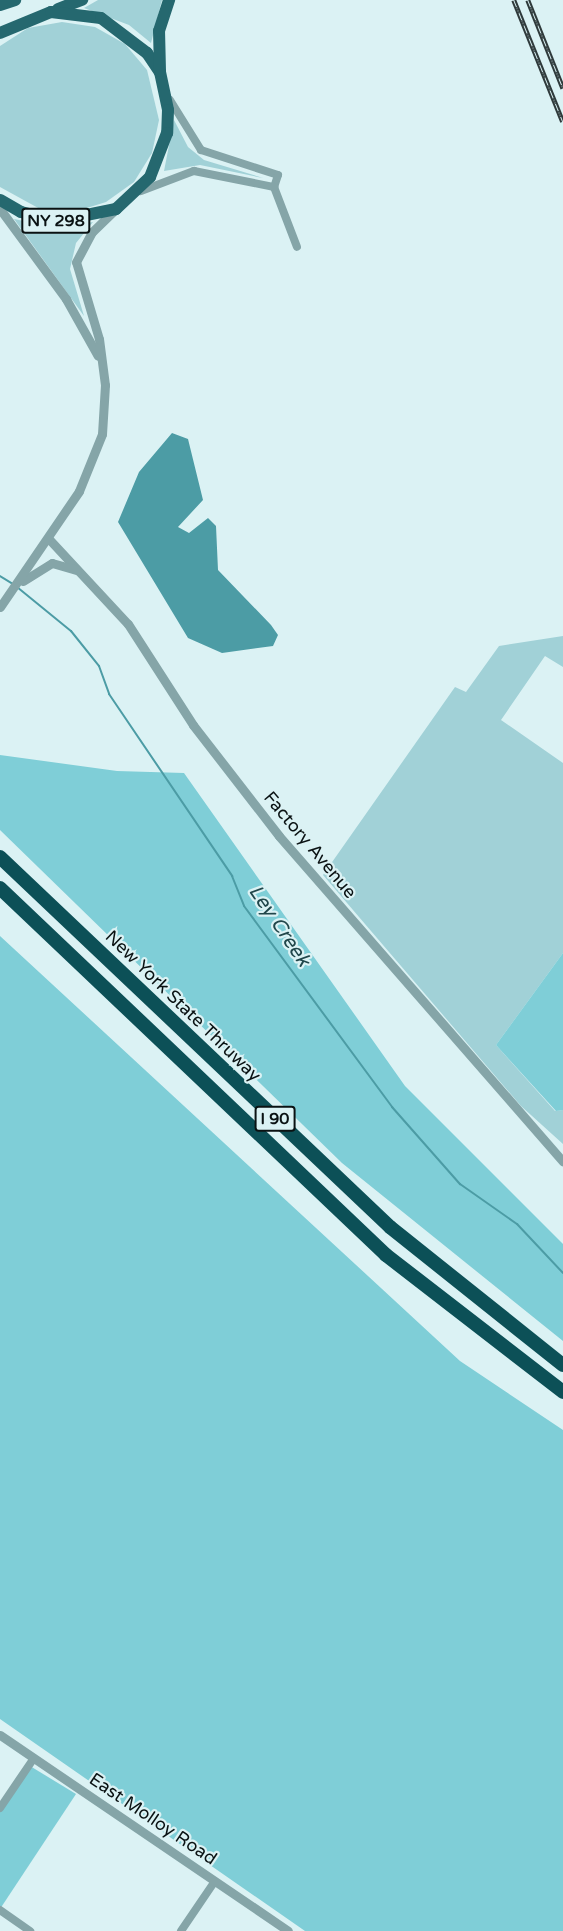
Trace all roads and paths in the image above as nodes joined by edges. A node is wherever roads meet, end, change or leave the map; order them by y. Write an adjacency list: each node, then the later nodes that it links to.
1 (15, 0): 4 (main road)
2 (82, 0): 5 (main road)
3 (170, 0): 7 (main road, NY 298)
4 (0, 5)
5 (51, 12): 6 (main road); 7 (main road)
6 (0, 33)
7 (160, 72): 8 (main road, NY 298)
8 (167, 93): 9 (street); 10 (main road, NY 298)
9 (274, 187): 10 (street); 14 (street)
10 (134, 195): 13 (main road, NY 298)
11 (0, 200): 13 (main road, NY 298)
12 (0, 209): 15 (street)
13 (116, 209): 15 (street)
14 (297, 248)
15 (102, 364): 16 (street)
16 (48, 538): 17 (street, Factory Avenue); 18 (street)
17 (84, 574): 18 (street); 22 (street, Factory Avenue)
18 (26, 575): 19 (street)
19 (2, 604)
20 (0, 857): 23 (highway, New York State Thruway / I 90)
21 (0, 888): 24 (highway, I 90)
22 (563, 1161)
23 (563, 1365)
24 (563, 1392)
25 (0, 1734): 26 (street, East Molloy Road)
26 (34, 1758): 27 (street); 28 (street, East Molloy Road)
27 (0, 1808)
28 (215, 1881): 31 (street); 32 (street, East Molloy Road)
29 (0, 1910): 30 (street)
30 (30, 1931)
31 (181, 1931)
32 (288, 1931)

